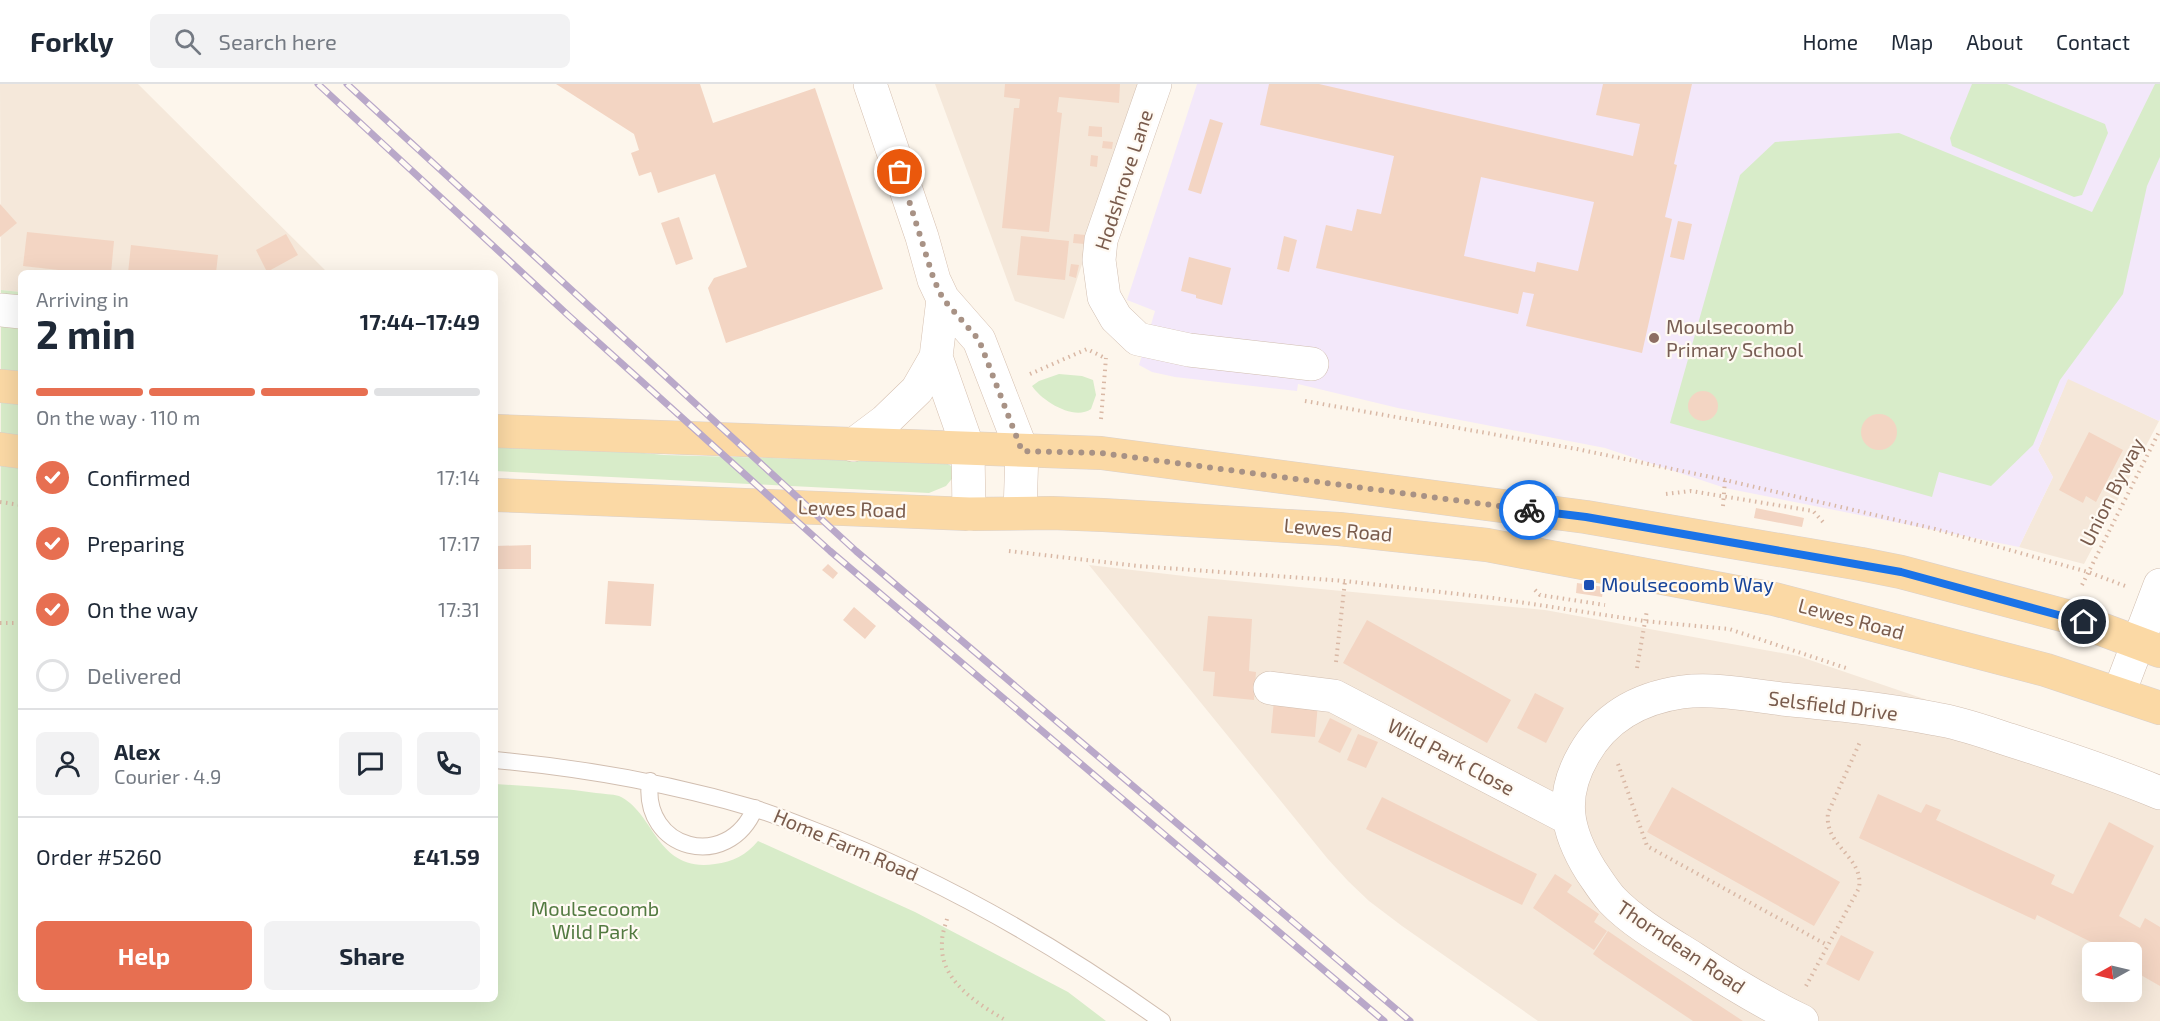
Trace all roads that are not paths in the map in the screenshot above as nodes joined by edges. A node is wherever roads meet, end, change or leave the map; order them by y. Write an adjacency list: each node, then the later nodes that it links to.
1 (870, 84): 3 (street)
2 (1155, 84): 7 (street, Hodshrove Lane)
3 (943, 299): 6 (street); 14 (street)
4 (0, 310): 5 (street)
5 (18, 312)
6 (936, 357): 11 (street); 12 (street)
7 (1312, 364)
8 (0, 386): 9 (main road)
9 (18, 388)
10 (498, 431): 11 (main road)
11 (853, 444): 12 (main road)
12 (968, 448): 14 (main road); 18 (street)
13 (0, 449): 15 (main road)
14 (1022, 451): 17 (street); 20 (main road)
15 (18, 452)
16 (498, 495): 18 (main road, Lewes Road)
17 (1020, 513): 18 (main road, Lewes Road); 22 (main road, Lewes Road)
18 (969, 514)
19 (2157, 591): 20 (street)
20 (2149, 646): 22 (street)
21 (1270, 688): 28 (street, Wild Park Close)
22 (2119, 693): 23 (main road, Lewes Road)
23 (2160, 708)
24 (498, 760): 25 (lane, Home Farm Road)
25 (650, 781): 27 (lane, Home Farm Road); 27 (lane)
26 (2160, 793): 28 (street, Selsfield Drive)
27 (755, 808): 30 (lane, Home Farm Road)
28 (1568, 818): 29 (street, Thorndean Road)
29 (1796, 1018)
30 (1162, 1021)

